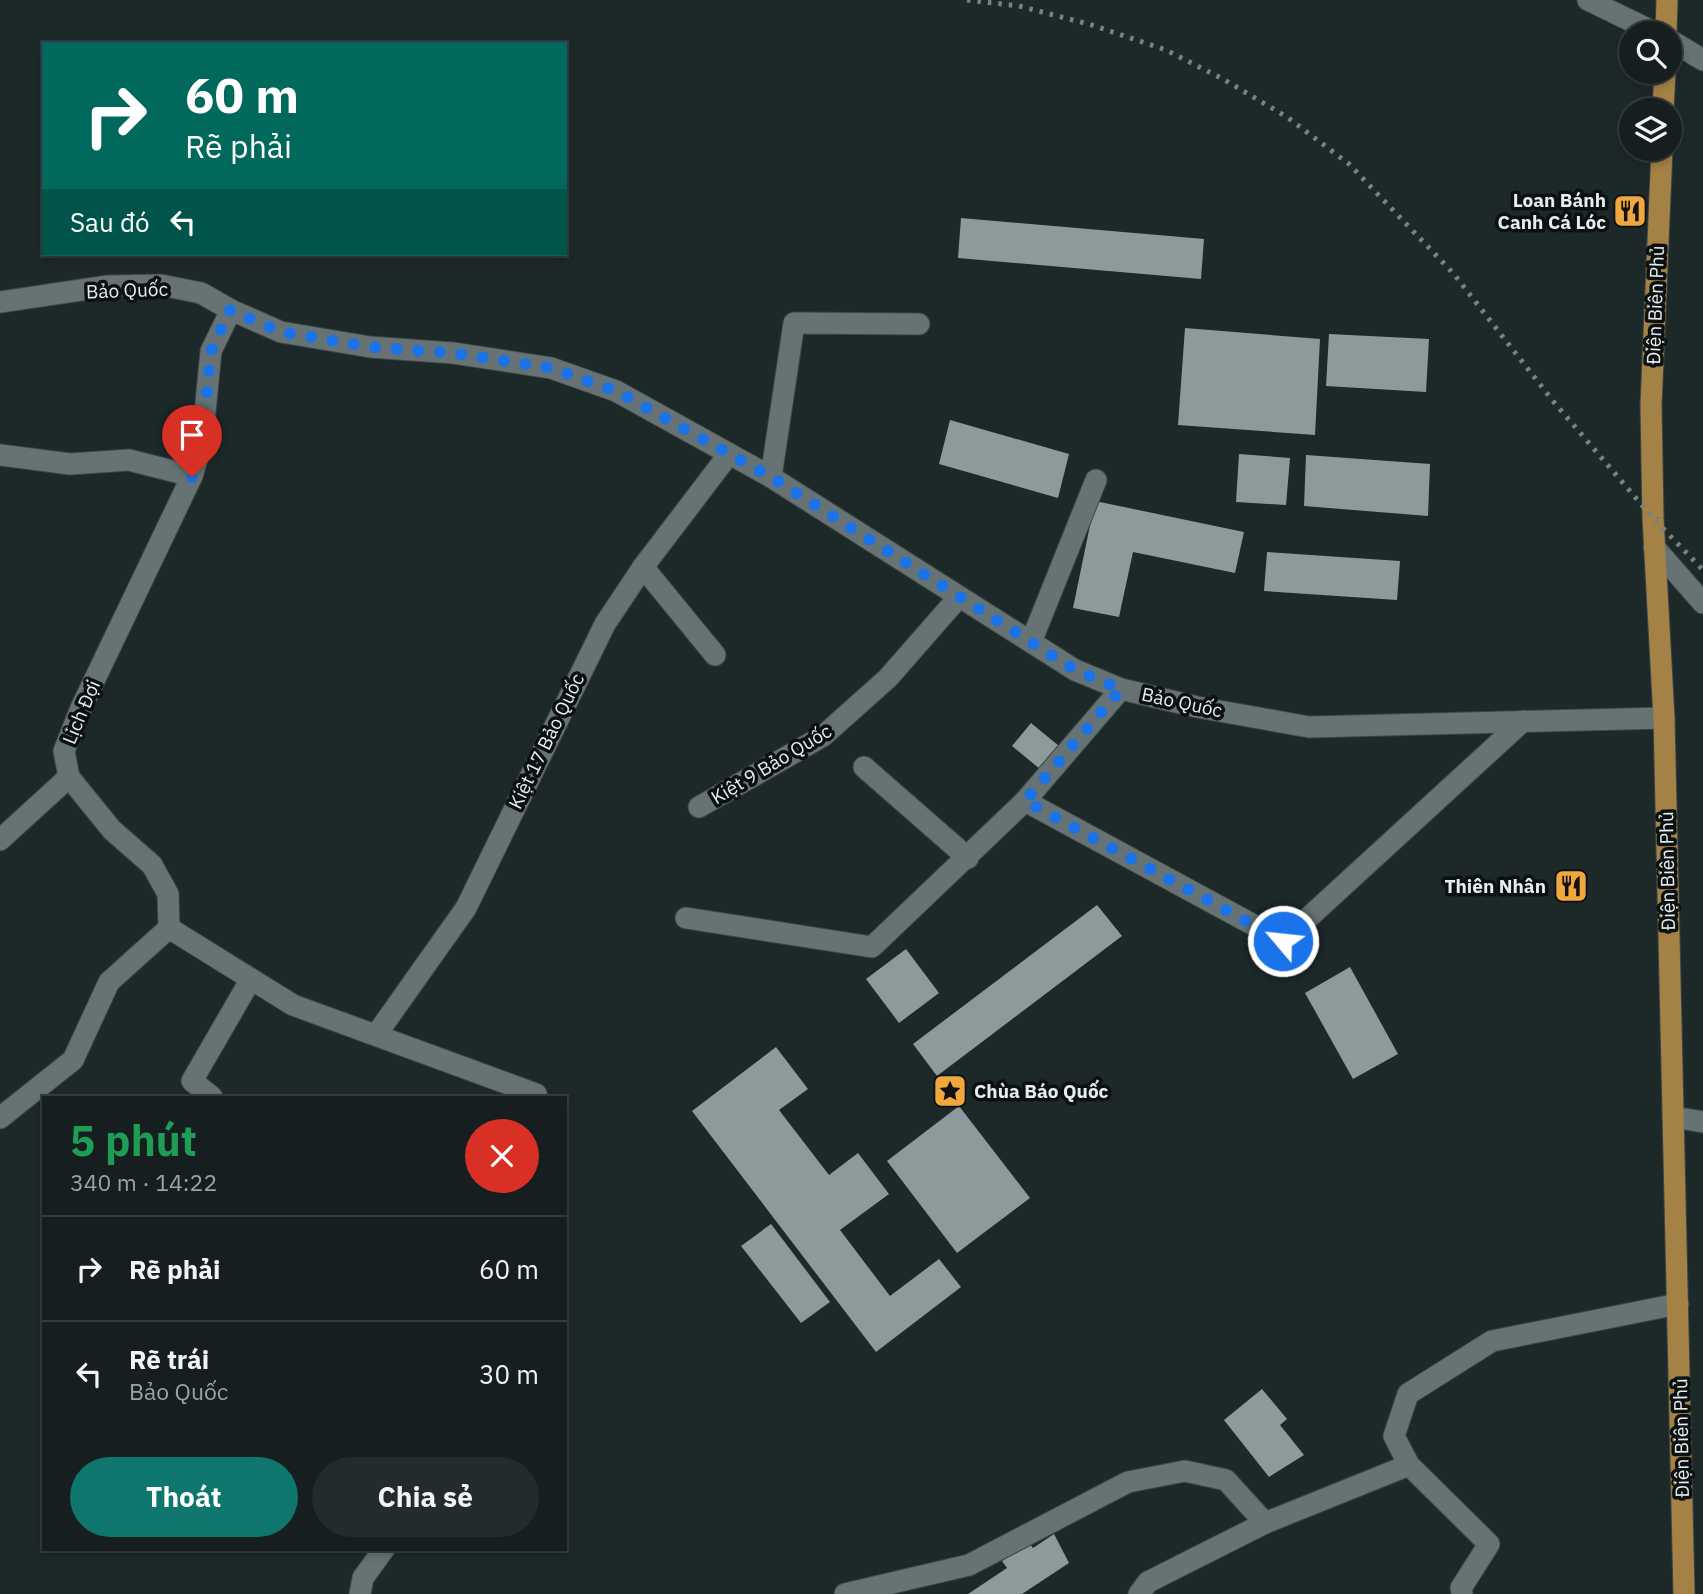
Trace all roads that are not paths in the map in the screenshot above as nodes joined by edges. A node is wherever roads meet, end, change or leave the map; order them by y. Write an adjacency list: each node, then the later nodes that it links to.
1 (1588, 0): 3 (street)
2 (1667, 0): 4 (main road)
3 (1631, 21)
4 (1666, 21)
5 (1682, 47): 6 (street)
6 (1703, 60)
7 (1661, 161): 16 (main road, Điện Biên Phủ)
8 (0, 302): 9 (street, Bảo Quốc)
9 (230, 310): 11 (street, Bảo Quốc); 13 (street, Lịch Đợi)
10 (919, 324): 14 (street)
11 (729, 454): 14 (street, Bảo Quốc); 17 (street, Kiệt 17 Bảo Quốc)
12 (0, 455): 13 (street)
13 (192, 477): 26 (street, Lịch Đợi)
14 (771, 477): 18 (street, Bảo Quốc)
15 (1096, 480): 20 (street)
16 (1654, 547): 19 (street); 23 (main road, Điện Biên Phủ)
17 (643, 567): 21 (street); 34 (street, Kiệt 17 Bảo Quốc)
18 (958, 598): 20 (street, Bảo Quốc); 28 (street, Kiệt 9 Bảo Quốc)
19 (1703, 603)
20 (1031, 642): 22 (street, Bảo Quốc)
21 (715, 655)
22 (1121, 689): 24 (street, Bảo Quốc); 27 (street)
23 (1664, 718): 24 (street, Bảo Quốc); 37 (main road, Điện Biên Phủ)
24 (1523, 721): 27 (street)
25 (864, 767): 30 (street)
26 (69, 777): 29 (street); 32 (street)
27 (1025, 801): 30 (street)
28 (699, 807)
29 (0, 840)
30 (968, 859): 31 (street)
31 (686, 918)
32 (169, 928): 33 (street); 38 (street)
33 (251, 979): 34 (street); 35 (street)
34 (376, 1035): 36 (street)
35 (211, 1096)
36 (537, 1096)
37 (1673, 1117): 39 (street); 40 (main road, Điện Biên Phủ)
38 (0, 1118)
39 (1703, 1122)
40 (1678, 1304): 41 (street); 48 (main road, Điện Biên Phủ)
41 (1409, 1465): 42 (street); 47 (street)
42 (1265, 1523): 45 (street); 46 (street)
43 (383, 1551): 44 (street)
44 (360, 1594)
45 (845, 1594)
46 (1139, 1594)
47 (1462, 1594)
48 (1684, 1594)

